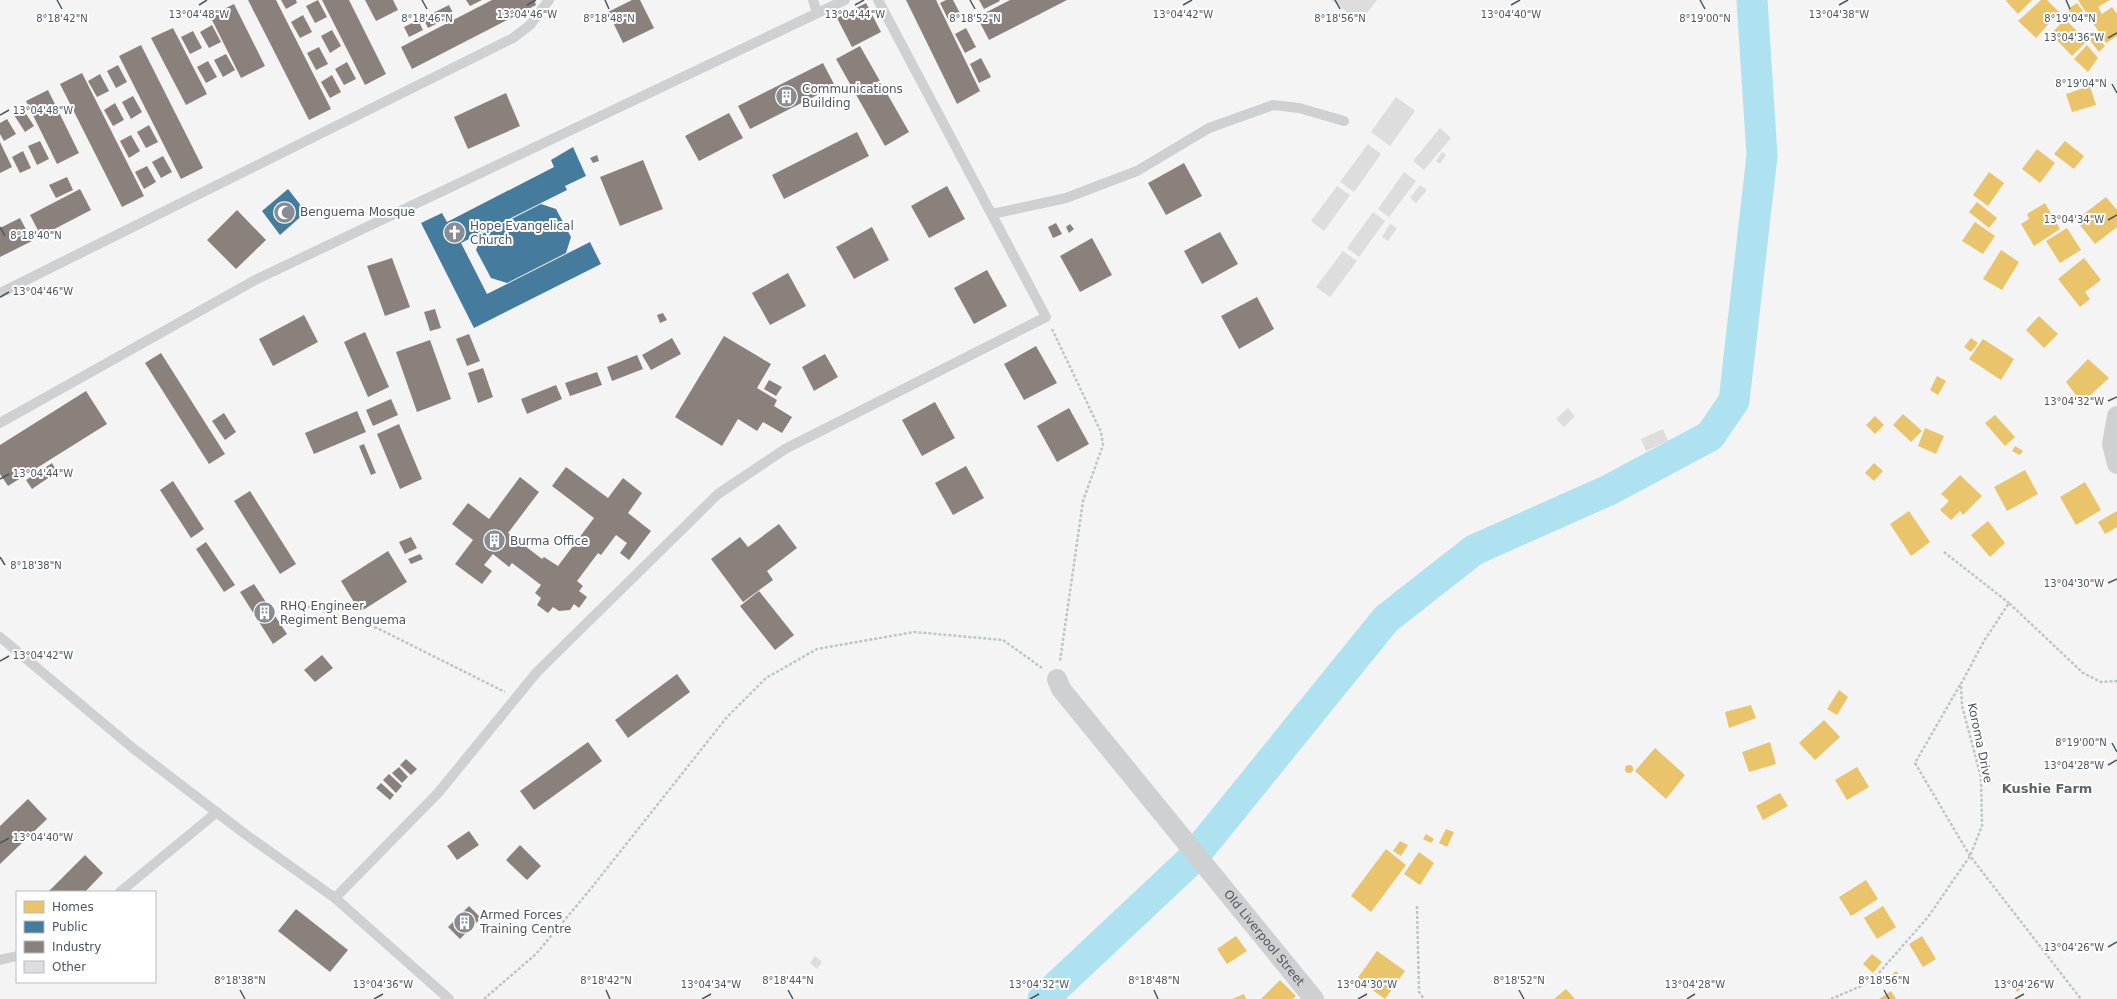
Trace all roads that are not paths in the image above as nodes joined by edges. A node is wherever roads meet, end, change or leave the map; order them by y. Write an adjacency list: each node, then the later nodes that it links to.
1 (549, 0): 8 (lane)
2 (813, 0): 5 (lane)
3 (845, 0): 5 (lane)
4 (878, 0): 7 (lane)
5 (817, 13): 10 (lane)
6 (1344, 121): 7 (lane)
7 (992, 214): 16 (lane)
8 (0, 293)
9 (2117, 416): 11 (street)
10 (0, 423)
11 (2117, 464)
12 (0, 637): 14 (lane)
13 (1057, 679): 20 (street, Old Liverpool Street)
14 (217, 812): 15 (lane); 16 (lane)
15 (121, 891)
16 (335, 898): 19 (lane)
17 (16, 956): 18 (lane)
18 (0, 960)
19 (449, 999)
20 (1314, 999)

